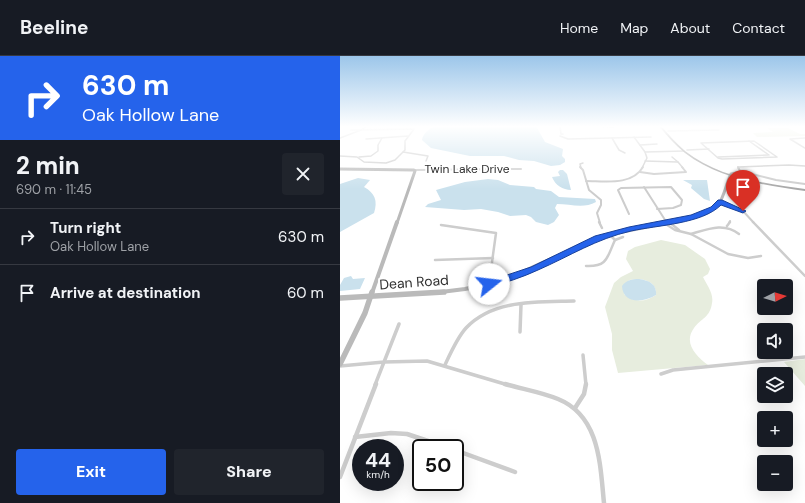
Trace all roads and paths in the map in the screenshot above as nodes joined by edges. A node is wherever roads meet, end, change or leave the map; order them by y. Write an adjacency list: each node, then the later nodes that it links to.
1 (378, 147): 19 (street)
2 (406, 147): 12 (street)
3 (617, 147): 13 (street)
4 (641, 147): 11 (street)
5 (706, 147): 9 (street)
6 (757, 147): 10 (street)
7 (766, 148): 10 (street); 18 (street)
8 (683, 149): 9 (street); 11 (street); 30 (main road); 30 (main road)
9 (709, 149): 17 (street)
10 (760, 149): 14 (street)
11 (644, 151): 21 (street)
12 (403, 152): 19 (street); 20 (street)
13 (625, 153)
14 (768, 155): 17 (street); 18 (street)
15 (340, 156): 19 (street)
16 (672, 157): 22 (street)
17 (717, 157): 18 (street)
18 (772, 157)
19 (359, 158)
20 (426, 161)
21 (645, 161): 22 (street); 29 (street)
22 (678, 162): 29 (street)
23 (583, 163): 31 (street)
24 (804, 166): 28 (street)
25 (340, 169): 27 (main road)
26 (520, 169): 27 (street, Twin Lake Drive)
27 (414, 170): 57 (main road)
28 (740, 171): 30 (street); 32 (street)
29 (640, 172): 31 (street)
30 (734, 175): 34 (main road); 35 (main road, Dean Road)
31 (586, 181): 42 (street)
32 (805, 184)
33 (644, 187): 36 (street); 36 (street); 37 (street)
34 (805, 189)
35 (720, 202): 39 (main road, Dean Road); 55 (street)
36 (657, 209): 39 (street)
37 (629, 214)
38 (730, 221): 41 (street)
39 (667, 223): 43 (street); 43 (street); 44 (main road, Dean Road)
40 (441, 225): 51 (street)
41 (727, 226): 45 (street); 46 (street)
42 (602, 228)
43 (680, 231): 45 (street)
44 (610, 234): 48 (street); 56 (main road, Dean Road)
45 (691, 234): 49 (street)
46 (739, 234)
47 (623, 237): 48 (street)
48 (615, 240): 54 (street)
49 (728, 254): 50 (street); 52 (street)
50 (761, 256)
51 (493, 258): 53 (street); 56 (street)
52 (726, 258)
53 (435, 260)
54 (586, 266)
55 (805, 276)
56 (489, 284): 57 (main road, Dean Road)
57 (371, 296): 58 (main road, Dean Road); 66 (main road)
58 (340, 298)
59 (574, 301): 60 (street)
60 (521, 305): 62 (street); 67 (street)
61 (399, 324): 65 (street)
62 (520, 332)
63 (583, 355): 69 (street)
64 (805, 357): 68 (street)
65 (384, 362): 66 (street); 67 (street); 70 (street)
66 (340, 365)
67 (445, 365): 69 (street)
68 (661, 374)
69 (575, 408): 75 (street)
70 (355, 437): 71 (street); 74 (street)
71 (422, 439)
72 (464, 453): 73 (street)
73 (515, 472)
74 (340, 476)
75 (604, 503)

